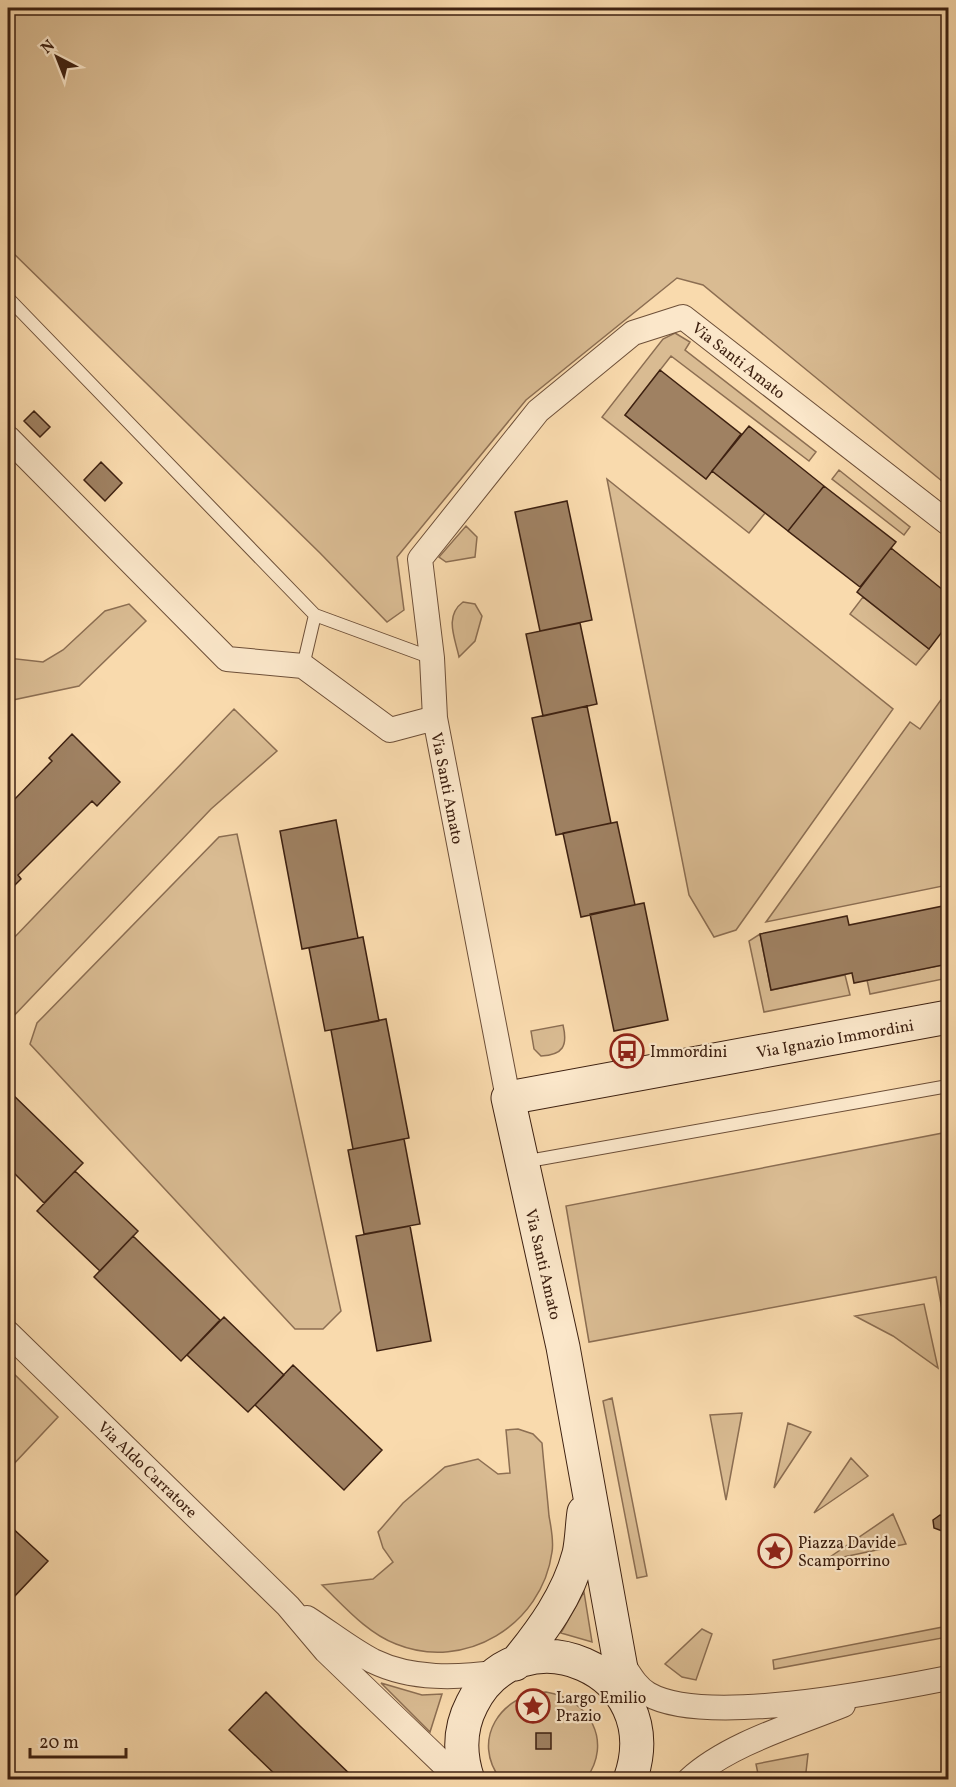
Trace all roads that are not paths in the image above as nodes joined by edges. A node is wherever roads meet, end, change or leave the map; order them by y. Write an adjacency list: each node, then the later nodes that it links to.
1 (8, 298): 4 (lane)
2 (8, 438): 6 (street)
3 (948, 523): 5 (street, Via Santi Amato)
4 (315, 615): 5 (lane); 6 (lane)
5 (432, 658): 7 (street, Via Santi Amato)
6 (303, 666): 7 (street)
7 (435, 718): 10 (street, Via Santi Amato)
8 (948, 1017): 10 (street, Via Ignazio Immordini)
9 (948, 1086): 11 (lane)
10 (508, 1098): 11 (street, Via Santi Amato)
11 (522, 1162): 13 (street, Via Santi Amato)
12 (8, 1333): 14 (street, Via Aldo Carratore)
13 (588, 1477): 15 (street); 17 (street, Via Santi Amato)
14 (288, 1606): 15 (street); 21 (street)
15 (507, 1668): 17 (street); 22 (street)
16 (948, 1678): 18 (street)
17 (624, 1683): 18 (street); 19 (street, Via Santi Amato)
18 (870, 1693): 20 (street)
19 (638, 1737): 23 (street); 24 (street)
20 (709, 1765): 25 (street); 26 (street)
21 (460, 1779)
22 (468, 1779)
23 (630, 1779)
24 (644, 1779)
25 (668, 1779)
26 (689, 1779)

